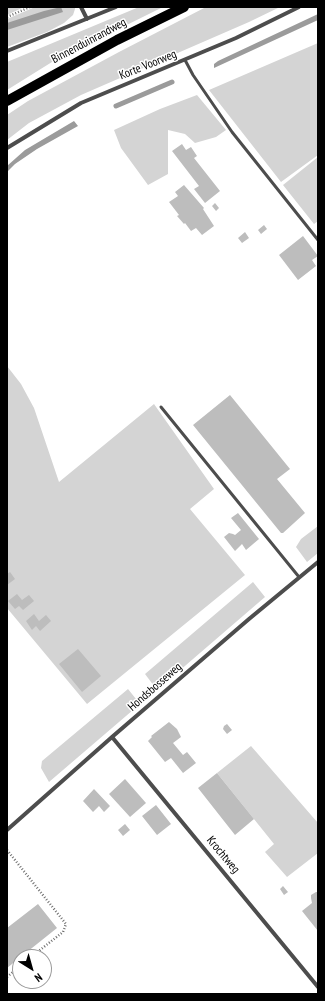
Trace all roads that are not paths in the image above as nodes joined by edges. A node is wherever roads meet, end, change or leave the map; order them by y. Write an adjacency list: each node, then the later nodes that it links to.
1 (81, 7): 5 (street)
2 (116, 7): 5 (street)
3 (184, 7): 8 (main road, Binnenduinrandweg)
4 (299, 7): 7 (street, Korte Voorweg)
5 (87, 19): 6 (street)
6 (7, 51)
7 (185, 60): 9 (street, Korte Voorweg); 10 (lane)
8 (7, 101)
9 (7, 148)
10 (318, 240)
11 (161, 407): 13 (lane)
12 (318, 562): 13 (street, Hondsbosseweg)
13 (299, 577): 14 (street, Hondsbosseweg)
14 (112, 737): 15 (street, Hondsbosseweg); 16 (street, Krochtweg)
15 (7, 830)
16 (318, 987)

